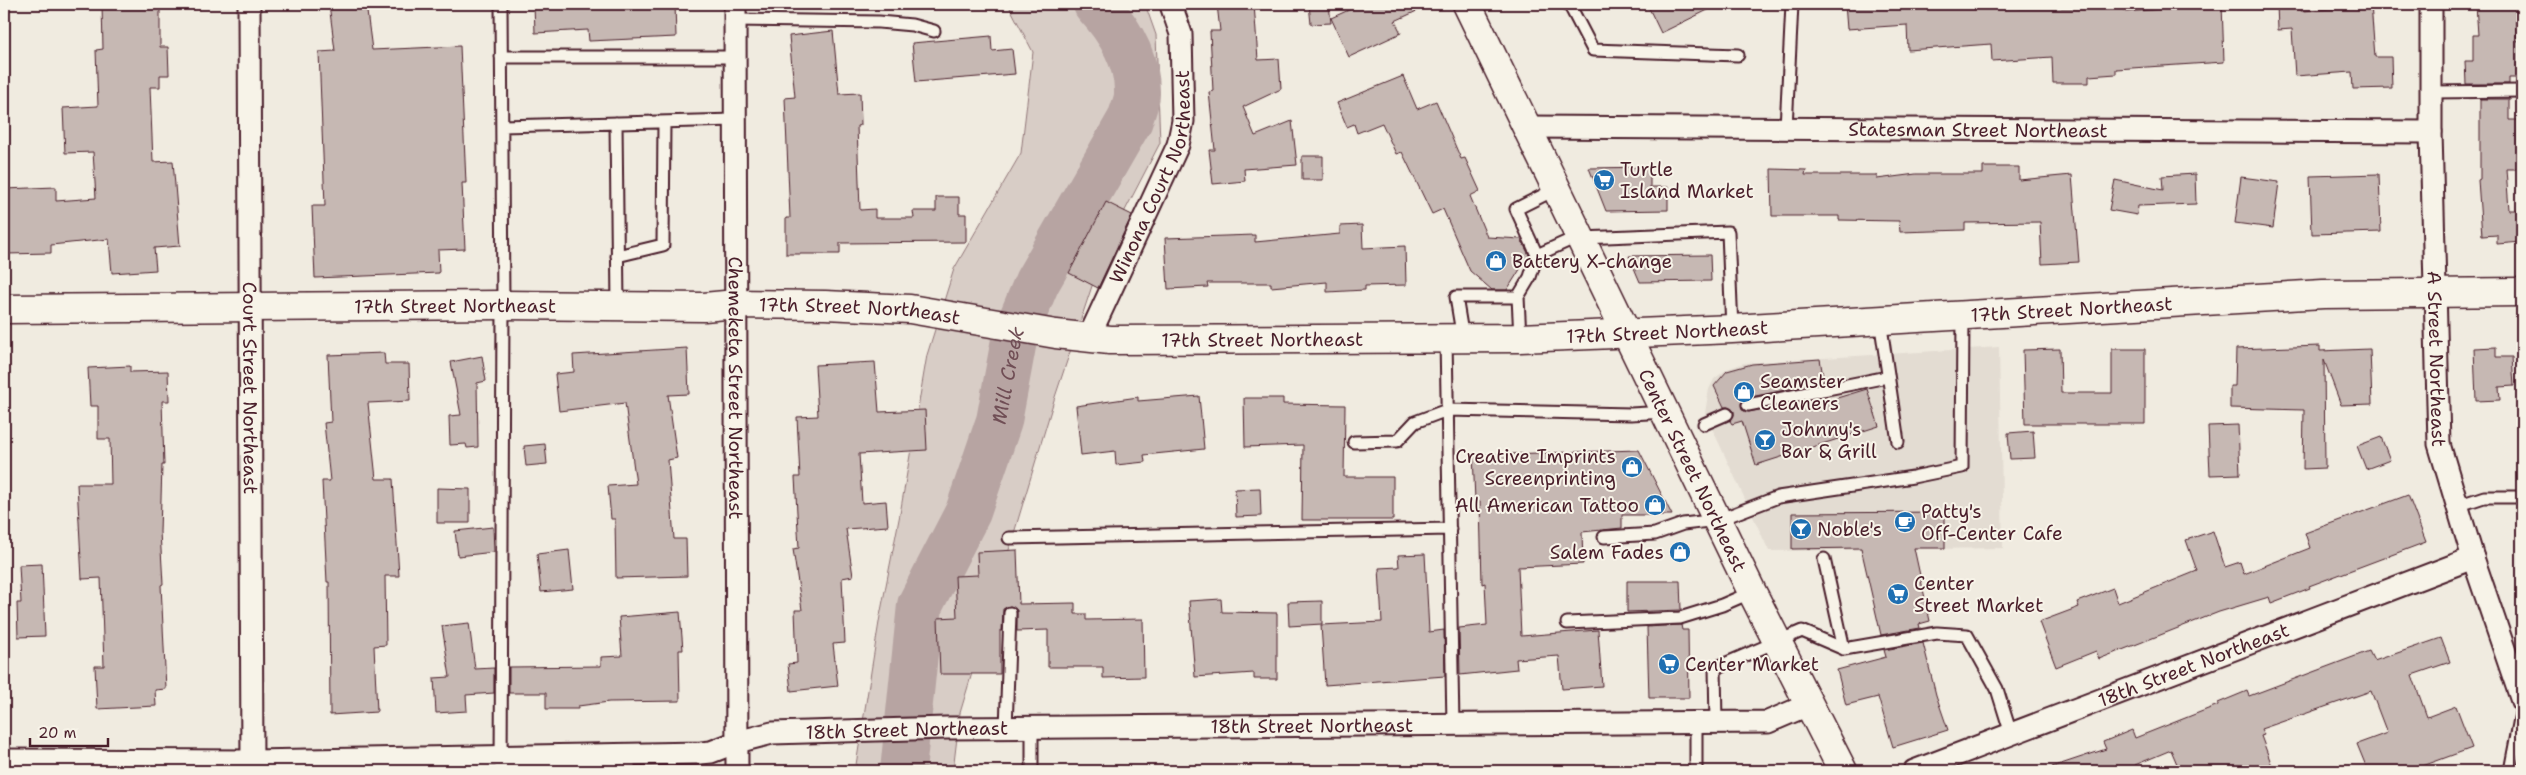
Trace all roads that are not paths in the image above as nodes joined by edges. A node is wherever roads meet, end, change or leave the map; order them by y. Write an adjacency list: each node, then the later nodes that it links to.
1 (249, 4): 33 (street, Court Street Northeast)
2 (501, 4): 11 (lane)
3 (1467, 4): 19 (main road, Center Street Northeast)
4 (1569, 4): 10 (lane)
5 (1792, 4): 20 (lane)
6 (2431, 4): 14 (street, A Street Northeast)
7 (1172, 8): 39 (street, Winona Court Northeast)
8 (735, 12): 9 (lane); 12 (street, Chemeketa Street Northeast)
9 (934, 31)
10 (1738, 55)
11 (501, 57): 12 (lane); 18 (lane)
12 (735, 57): 15 (street, Chemeketa Street Northeast)
13 (2522, 91): 14 (lane)
14 (2431, 92): 21 (street, A Street Northeast)
15 (735, 120): 16 (lane); 29 (street, Chemeketa Street Northeast)
16 (664, 122): 17 (lane); 25 (lane)
17 (616, 123): 18 (lane); 25 (lane)
18 (502, 126): 30 (lane)
19 (1526, 127): 20 (street, Statesman Street Northeast); 22 (main road, Center Street Northeast)
20 (1786, 128): 21 (street, Statesman Street Northeast)
21 (2431, 132): 27 (street, A Street Northeast)
22 (1556, 189): 23 (main road, Center Street Northeast); 24 (lane)
23 (1579, 237): 24 (lane); 36 (lane); 37 (main road, Center Street Northeast)
24 (1538, 255): 28 (lane)
25 (617, 256): 31 (lane)
26 (2522, 292): 27 (main road, 17th Street Northeast)
27 (2435, 293): 34 (main road, 17th Street Northeast); 50 (street, A Street Northeast)
28 (1518, 297): 38 (lane); 40 (lane)
29 (736, 304): 31 (main road, 17th Street Northeast); 39 (main road, 17th Street Northeast); 70 (street, Chemeketa Street Northeast)
30 (504, 305): 31 (main road, 17th Street Northeast); 33 (main road, 17th Street Northeast); 73 (lane)
31 (618, 306)
32 (4, 309): 33 (main road, 17th Street Northeast)
33 (249, 309): 74 (street, Court Street Northeast)
34 (1964, 315): 35 (main road, 17th Street Northeast); 51 (lane)
35 (1880, 320): 36 (main road, 17th Street Northeast); 41 (lane)
36 (1732, 329): 37 (main road, 17th Street Northeast)
37 (1626, 334): 38 (main road, 17th Street Northeast); 44 (main road, Center Street Northeast)
38 (1520, 338): 40 (main road, 17th Street Northeast)
39 (1088, 339): 40 (main road, 17th Street Northeast)
40 (1454, 340): 43 (lane)
41 (1887, 376): 42 (lane); 48 (lane)
42 (1748, 405)
43 (1447, 410): 44 (lane); 47 (lane); 52 (lane)
44 (1665, 412): 51 (main road, Center Street Northeast)
45 (1728, 414): 46 (lane)
46 (1704, 424)
47 (1354, 442)
48 (1898, 442)
49 (2522, 497): 50 (lane)
50 (2456, 506): 55 (street, A Street Northeast)
51 (1718, 520): 53 (lane); 57 (main road, Center Street Northeast)
52 (1450, 530): 54 (lane); 66 (lane)
53 (1604, 537)
54 (1009, 538)
55 (2473, 558): 62 (street, A Street Northeast); 69 (street, 18th Street Northeast)
56 (1824, 559): 61 (lane)
57 (1752, 592): 59 (lane); 60 (main road, Center Street Northeast)
58 (1010, 613): 67 (lane)
59 (1567, 623)
60 (1777, 640): 61 (lane); 63 (main road, Center Street Northeast); 65 (lane)
61 (1844, 650): 69 (lane)
62 (2522, 701)
63 (1810, 704): 65 (street, 18th Street Northeast); 78 (main road, Center Street Northeast)
64 (2522, 708): 80 (lane)
65 (1706, 722): 66 (street, 18th Street Northeast); 77 (lane)
66 (1453, 725): 68 (street, 18th Street Northeast)
67 (1006, 729): 68 (street, 18th Street Northeast); 70 (street, 18th Street Northeast)
68 (1032, 729): 76 (lane)
69 (2011, 734): 79 (street, 18th Street Northeast)
70 (737, 742): 72 (street, 18th Street Northeast); 75 (street, Chemeketa Street Northeast)
71 (4, 760): 74 (street, 18th Street Northeast)
72 (629, 763): 73 (street, 18th Street Northeast)
73 (501, 765): 74 (street, 18th Street Northeast)
74 (252, 766)
75 (737, 771)
76 (1032, 771)
77 (1696, 771)
78 (1843, 771)
79 (1914, 771)
80 (2510, 771)

